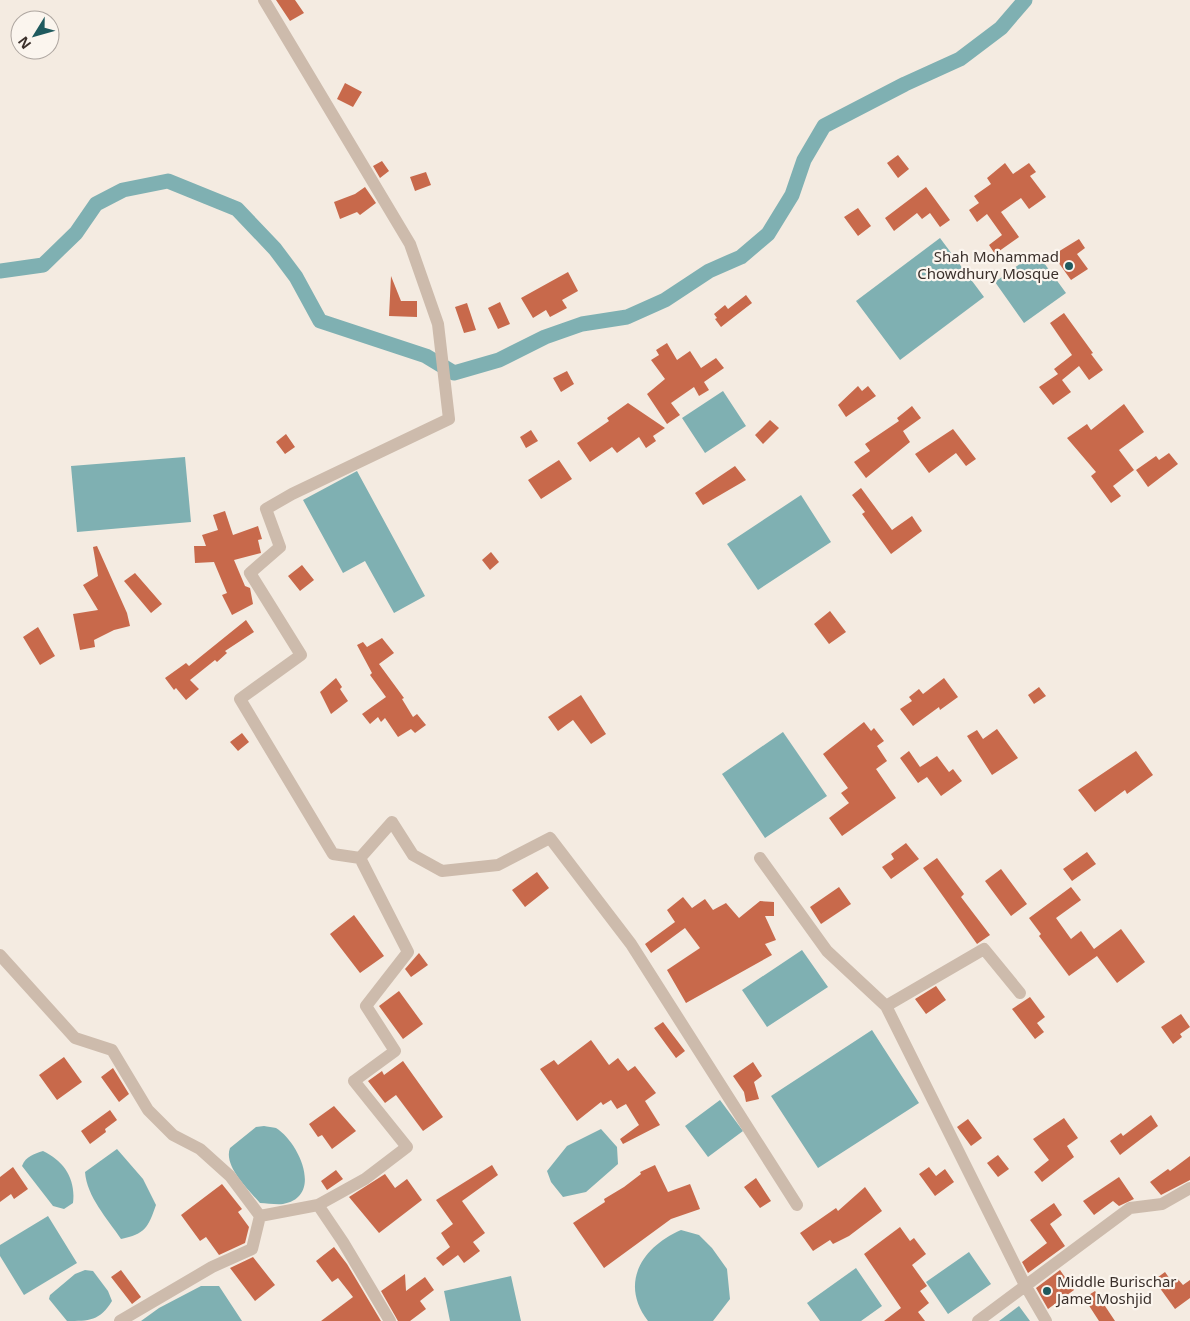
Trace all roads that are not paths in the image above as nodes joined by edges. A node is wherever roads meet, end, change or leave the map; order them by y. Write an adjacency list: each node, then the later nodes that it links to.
1 (264, 0): 2 (street)
2 (360, 858): 8 (street); 9 (street)
3 (760, 858): 6 (street)
4 (0, 955): 10 (street)
5 (1020, 993): 6 (street)
6 (886, 1006): 11 (street)
7 (1190, 1188): 11 (street)
8 (318, 1205): 10 (street); 13 (street)
9 (797, 1205)
10 (260, 1216): 12 (street)
11 (1025, 1285): 14 (street); 15 (street)
12 (120, 1321)
13 (390, 1321)
14 (978, 1321)
15 (1046, 1321)

